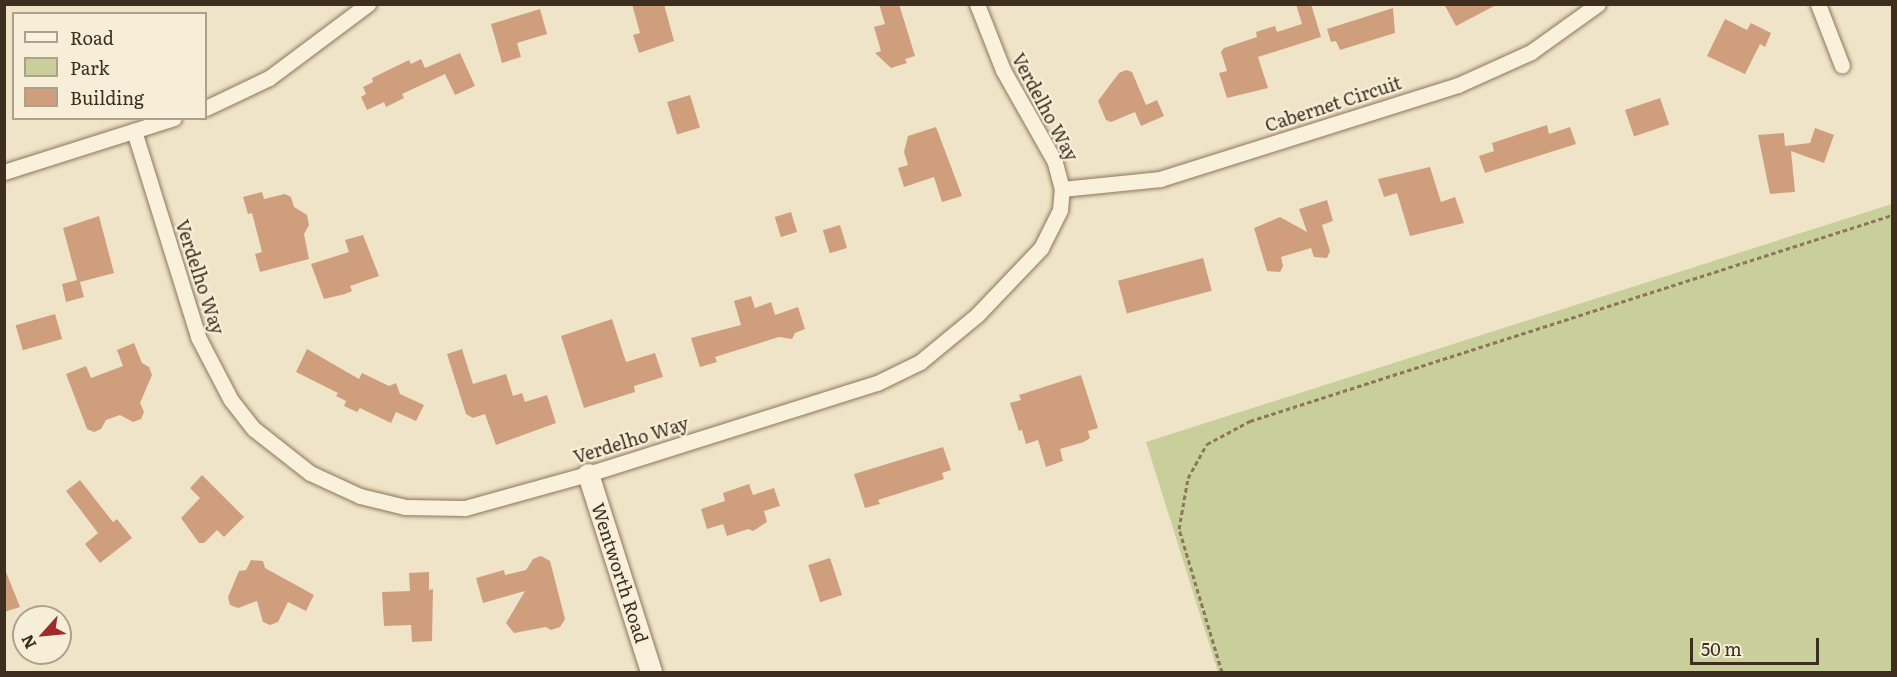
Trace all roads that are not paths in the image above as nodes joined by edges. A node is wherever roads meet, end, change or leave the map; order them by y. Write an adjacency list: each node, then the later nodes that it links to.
1 (368, 4): 6 (street)
2 (977, 4): 10 (street, Verdelho Way)
3 (1598, 4): 10 (street, Cabernet Circuit)
4 (1818, 4): 5 (street)
5 (1842, 66)
6 (207, 108)
7 (168, 120): 8 (street)
8 (134, 131): 9 (street); 11 (street, Verdelho Way)
9 (4, 171)
10 (1062, 189): 11 (street, Verdelho Way)
11 (588, 474): 12 (street, Wentworth Road)
12 (651, 672)

